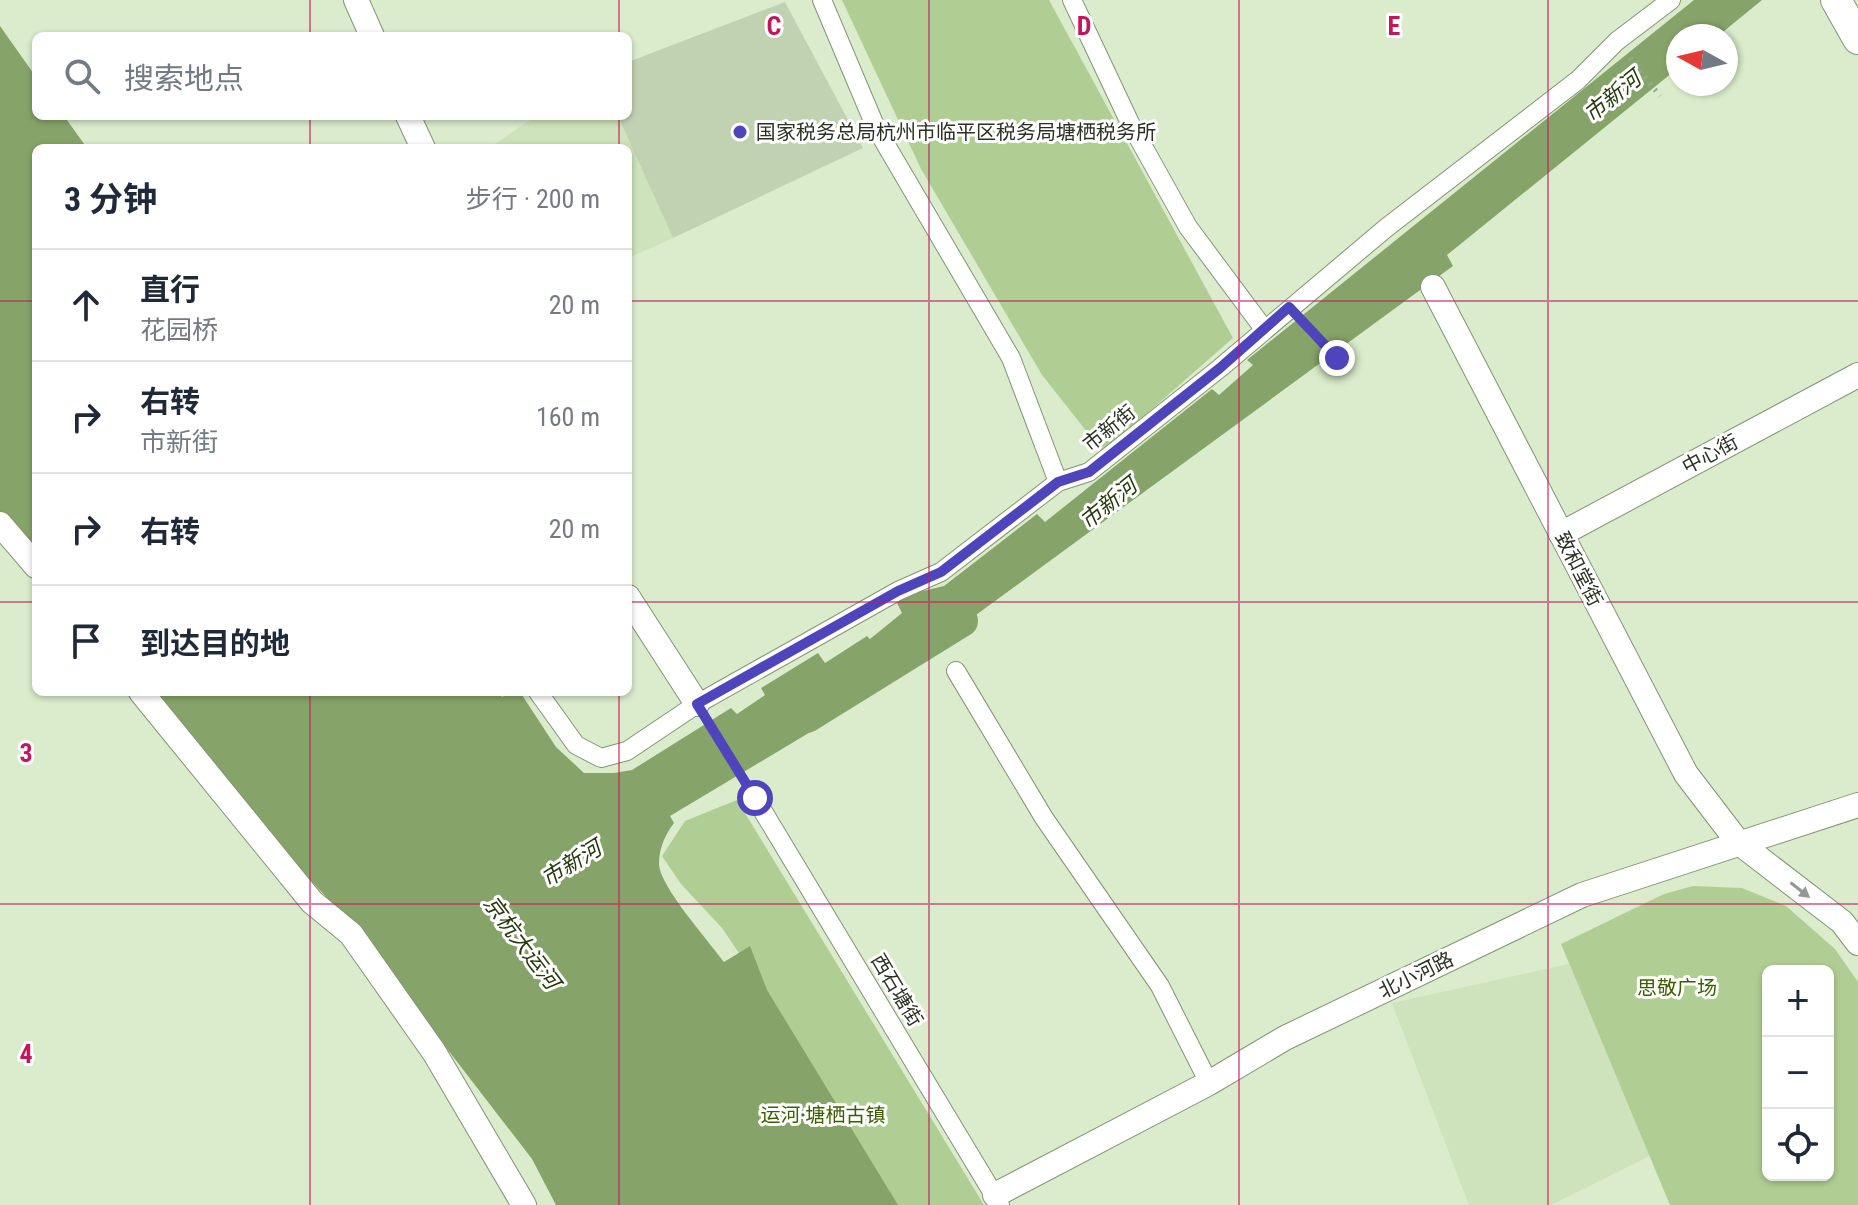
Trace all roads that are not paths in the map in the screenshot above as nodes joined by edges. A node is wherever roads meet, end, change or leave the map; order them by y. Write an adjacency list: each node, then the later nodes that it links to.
1 (356, 0): 6 (street)
2 (822, 0): 13 (street)
3 (1072, 0): 11 (street)
4 (1671, 0): 11 (street, 市新街)
5 (1837, 2): 7 (street)
6 (370, 32)
7 (1858, 39)
8 (410, 120): 9 (street)
9 (421, 144)
10 (1433, 287): 15 (street, 致和堂街)
11 (1264, 329): 13 (street, 市新街)
12 (1858, 375): 15 (street, 中心街)
13 (1058, 482): 21 (street, 市新街)
14 (0, 524): 16 (street)
15 (1561, 534): 24 (street, 致和堂街)
16 (32, 561)
17 (632, 603): 21 (street)
18 (956, 671): 26 (street)
19 (144, 696): 28 (street)
20 (541, 696): 21 (street, 市新街)
21 (697, 704)
22 (755, 798): 27 (street, 西石塘街)
23 (1858, 805): 24 (street, 北小河路)
24 (1738, 842): 25 (street, 致和堂街, one-way to 25); 26 (street, 北小河路)
25 (1858, 943)
26 (1209, 1083): 27 (street, 北小河路)
27 (998, 1200)
28 (524, 1205)

